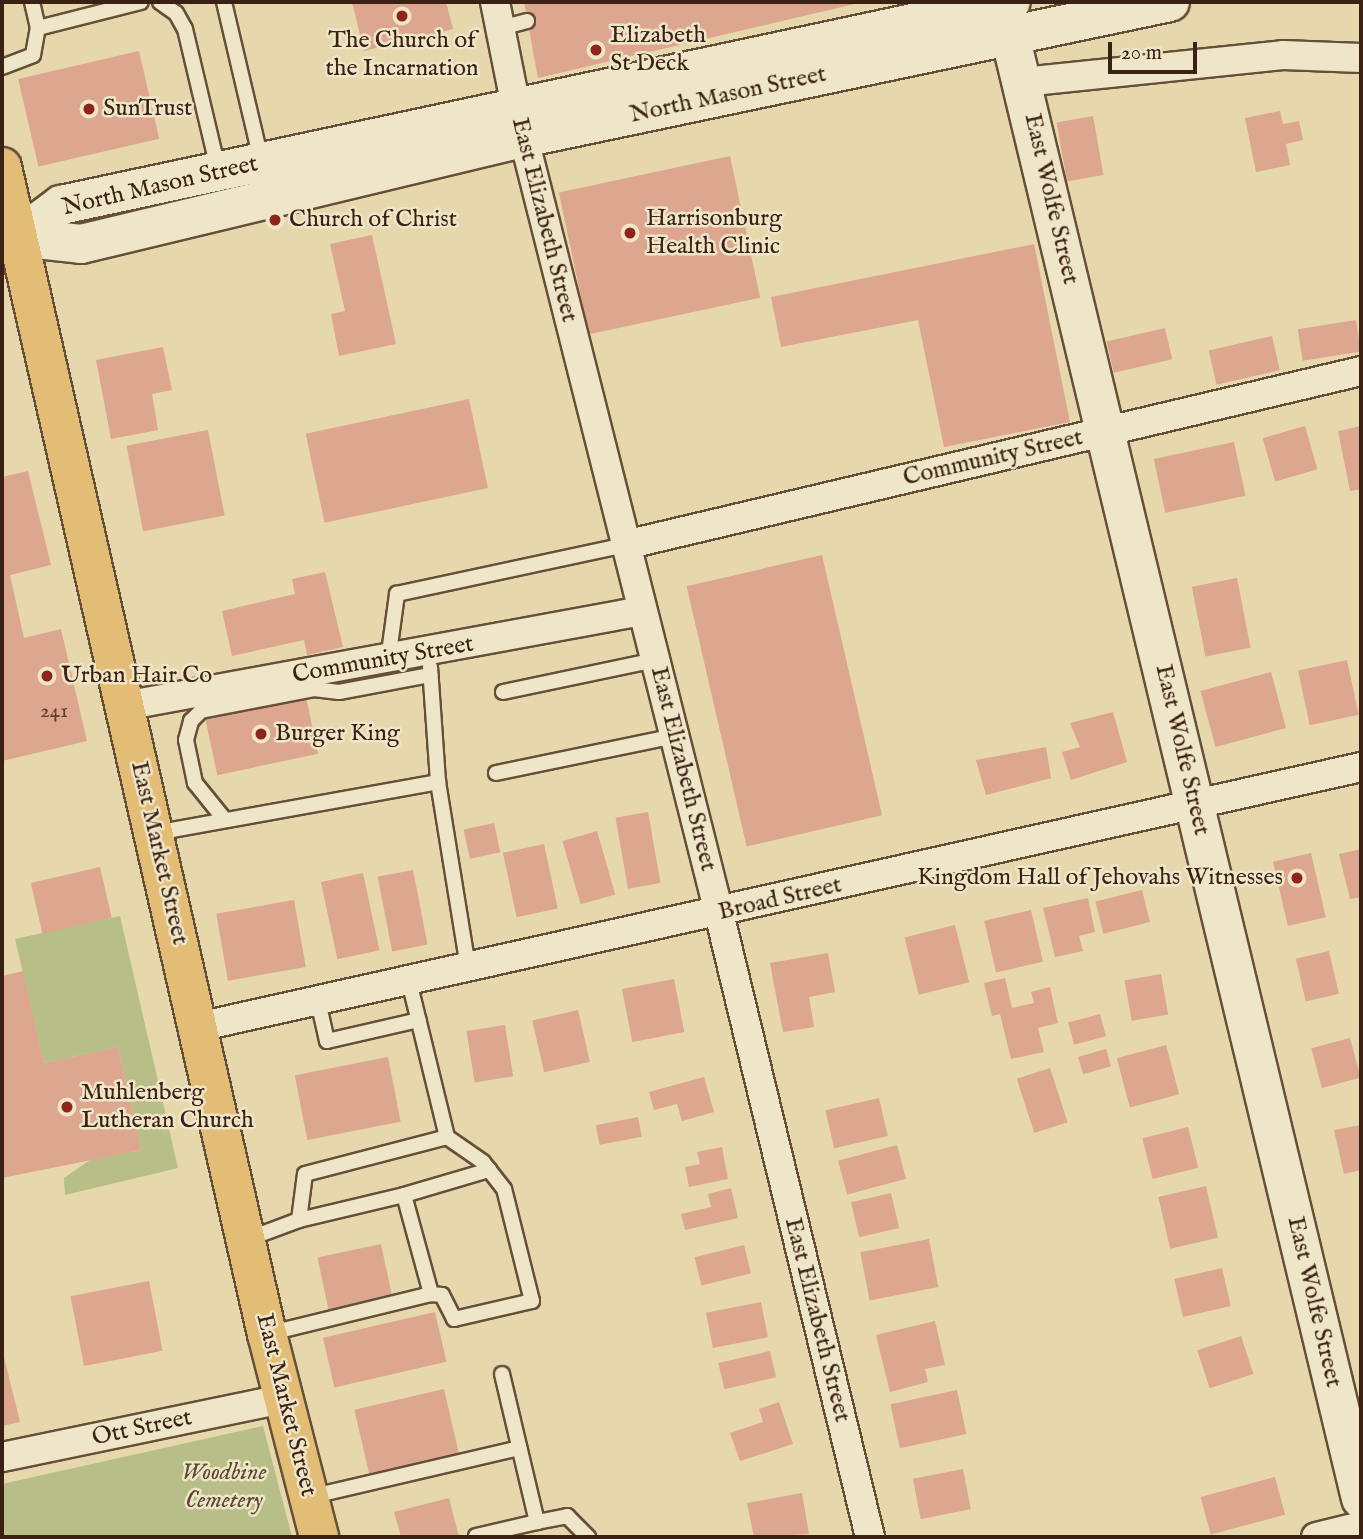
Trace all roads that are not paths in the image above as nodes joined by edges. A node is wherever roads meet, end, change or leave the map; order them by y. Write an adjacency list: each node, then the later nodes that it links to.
1 (32, 2): 8 (lane)
2 (141, 2): 8 (lane)
3 (160, 2): 15 (lane)
4 (225, 2): 13 (lane)
5 (1170, 2): 6 (main road, North Mason Street)
6 (1006, 11): 11 (main road, East Wolfe Street); 12 (main road, North Mason Street)
7 (508, 17): 12 (street, East Elizabeth Street)
8 (38, 28): 10 (lane)
9 (1361, 58): 11 (street)
10 (2, 67)
11 (1023, 82): 18 (main road, East Wolfe Street)
12 (520, 122): 13 (main road, North Mason Street); 16 (main road, North Mason Street); 19 (street, East Elizabeth Street)
13 (261, 161): 15 (main road, North Mason Street)
14 (2, 167): 16 (main road, East Market Street)
15 (219, 171): 16 (main road, North Mason Street)
16 (10, 238): 25 (main road, East Market Street)
17 (1361, 371): 18 (street, Community Street)
18 (1106, 432): 19 (street, Community Street); 30 (main road, East Wolfe Street)
19 (625, 545): 20 (street, East Elizabeth Street); 21 (lane)
20 (642, 611): 22 (street, East Elizabeth Street); 23 (street, Community Street)
21 (387, 660): 23 (street, Community Street); 25 (street, Community Street)
22 (655, 660): 24 (lane); 26 (street, East Elizabeth Street)
23 (429, 663): 29 (lane); 31 (lane)
24 (502, 692)
25 (124, 706): 32 (main road, East Market Street)
26 (674, 736): 28 (lane); 33 (street, East Elizabeth Street)
27 (1361, 767): 30 (street, Broad Street)
28 (496, 773)
29 (438, 782): 31 (lane); 34 (lane)
30 (1196, 806): 33 (street, Broad Street); 51 (main road, East Wolfe Street)
31 (225, 820): 32 (lane)
32 (155, 832): 38 (main road, East Market Street)
33 (719, 913): 34 (street, Broad Street); 57 (street, East Elizabeth Street)
34 (468, 968): 35 (street, Broad Street)
35 (409, 981): 36 (street, Broad Street); 37 (lane)
36 (317, 1001): 37 (lane); 38 (street, Broad Street)
37 (419, 1020): 39 (lane)
38 (198, 1027): 43 (main road, East Market Street)
39 (447, 1137): 40 (lane); 42 (lane)
40 (489, 1170): 41 (lane); 44 (lane)
41 (404, 1195): 42 (lane); 44 (lane)
42 (299, 1220): 43 (lane)
43 (246, 1239): 45 (main road, East Market Street)
44 (431, 1294): 45 (lane)
45 (267, 1334): 47 (main road, East Market Street)
46 (502, 1374): 48 (lane)
47 (283, 1399): 49 (street, Ott Street); 50 (main road, East Market Street)
48 (519, 1448): 50 (lane); 52 (lane)
49 (2, 1457)
50 (309, 1497): 55 (main road, East Market Street)
51 (1361, 1499)
52 (537, 1522): 54 (lane); 56 (lane)
53 (1361, 1526): 58 (street)
54 (476, 1536)
55 (319, 1537)
56 (588, 1537)
57 (870, 1537)
58 (1316, 1537)

